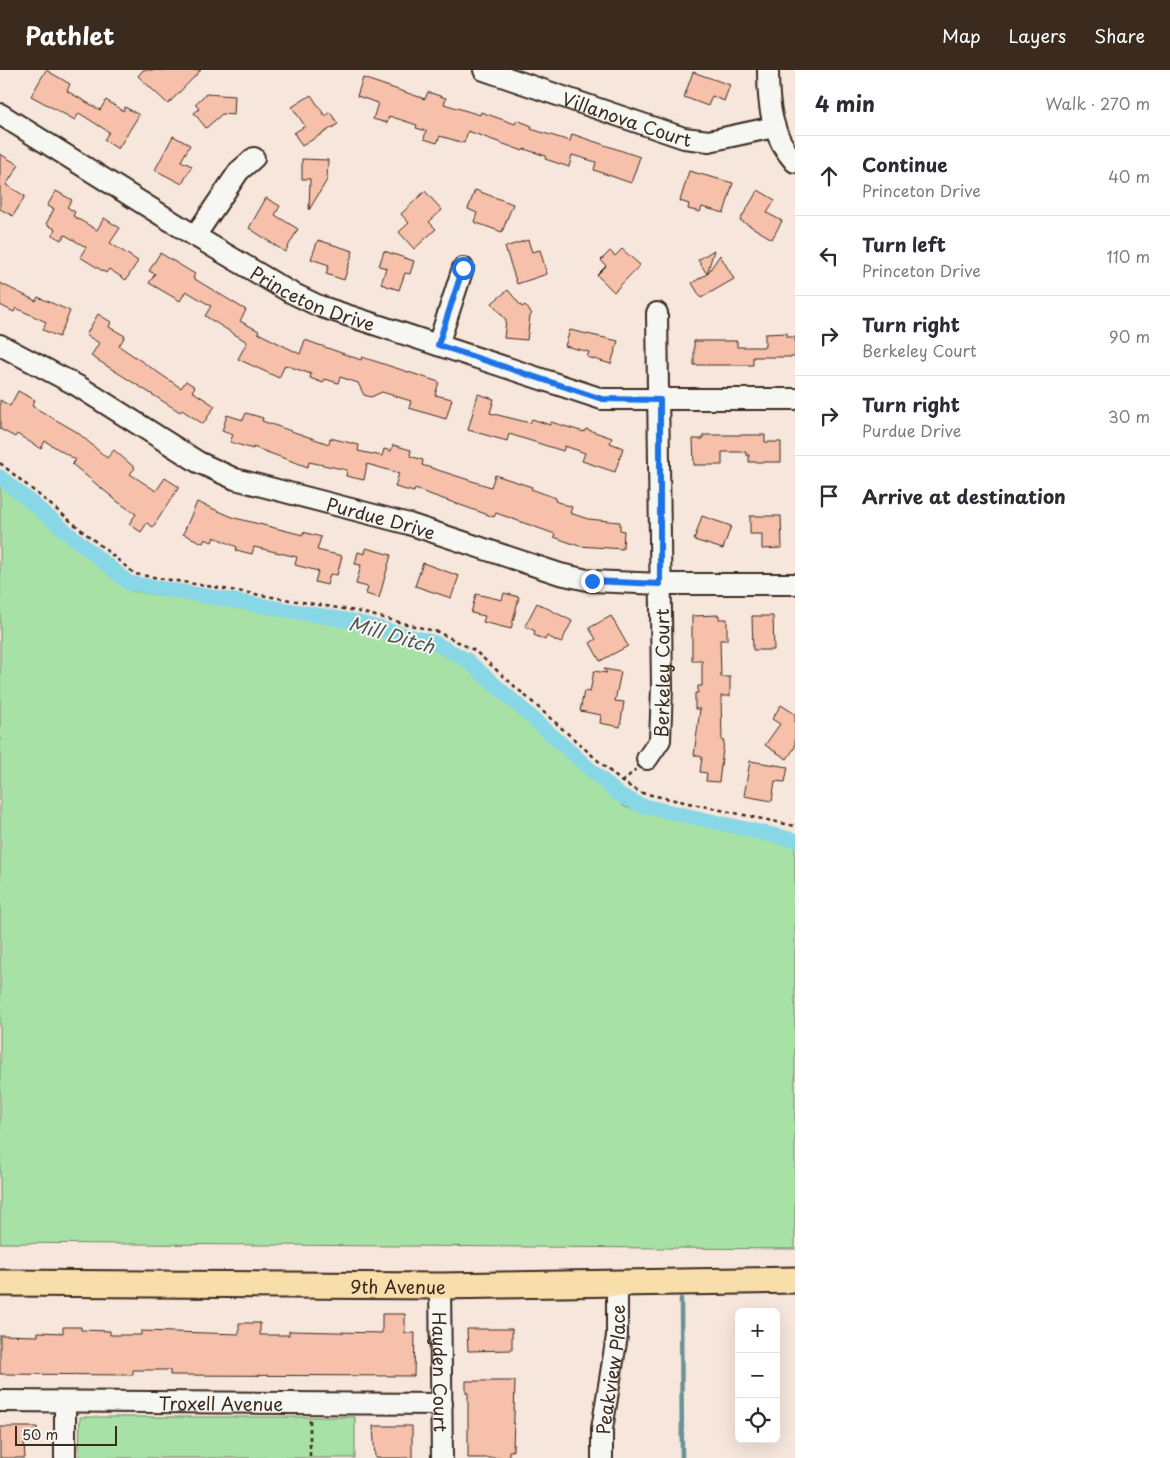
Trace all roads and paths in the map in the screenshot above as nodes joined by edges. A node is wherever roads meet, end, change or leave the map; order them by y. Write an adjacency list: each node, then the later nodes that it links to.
1 (484, 70): 4 (street, Villanova Court)
2 (768, 70): 4 (street)
3 (0, 114): 7 (street, Princeton Drive)
4 (774, 127): 6 (street)
5 (254, 158): 7 (street)
6 (795, 162)
7 (195, 236): 11 (street, Princeton Drive)
8 (463, 268): 11 (street)
9 (657, 313): 12 (street, Berkeley Court)
10 (0, 345): 15 (street, Purdue Drive)
11 (438, 345): 12 (street, Princeton Drive)
12 (660, 400): 13 (street, Princeton Drive); 15 (street, Berkeley Court)
13 (795, 400)
14 (0, 463): 18 (path)
15 (660, 584): 16 (street, Purdue Drive); 17 (street, Berkeley Court)
16 (795, 584)
17 (646, 759)
18 (795, 826)
19 (795, 1280): 20 (main road, 9th Avenue)
20 (617, 1282): 22 (main road, 9th Avenue); 30 (street, Peakview Place)
21 (0, 1284): 22 (main road, 9th Avenue)
22 (440, 1286): 26 (street, Hayden Court)
23 (0, 1401): 24 (street, Troxell Avenue)
24 (65, 1402): 25 (street, Troxell Avenue); 27 (street)
25 (310, 1403): 26 (street, Troxell Avenue); 28 (path)
26 (442, 1404): 29 (street, Hayden Court)
27 (65, 1458)
28 (310, 1458)
29 (442, 1458)
30 (602, 1458)

